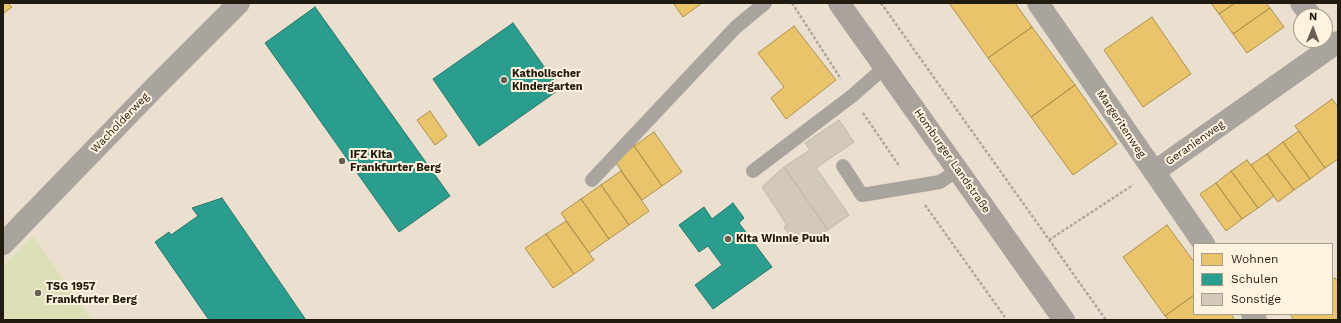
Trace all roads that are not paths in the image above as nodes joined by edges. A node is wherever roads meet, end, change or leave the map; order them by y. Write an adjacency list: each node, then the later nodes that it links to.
1 (239, 3): 13 (street, Wacholderweg)
2 (765, 3): 11 (lane)
3 (1038, 3): 10 (street, Margeritenweg)
4 (843, 4): 6 (street, Homburger Landstraße)
5 (1329, 48): 10 (street, Geranienweg)
6 (885, 67): 8 (street, Homburger Landstraße); 9 (lane)
7 (843, 166): 8 (lane)
8 (958, 170): 14 (street, Homburger Landstraße)
9 (753, 171)
10 (1154, 172): 12 (street, Margeritenweg)
11 (592, 180)
12 (1203, 243)
13 (3, 244)
14 (1064, 320)

